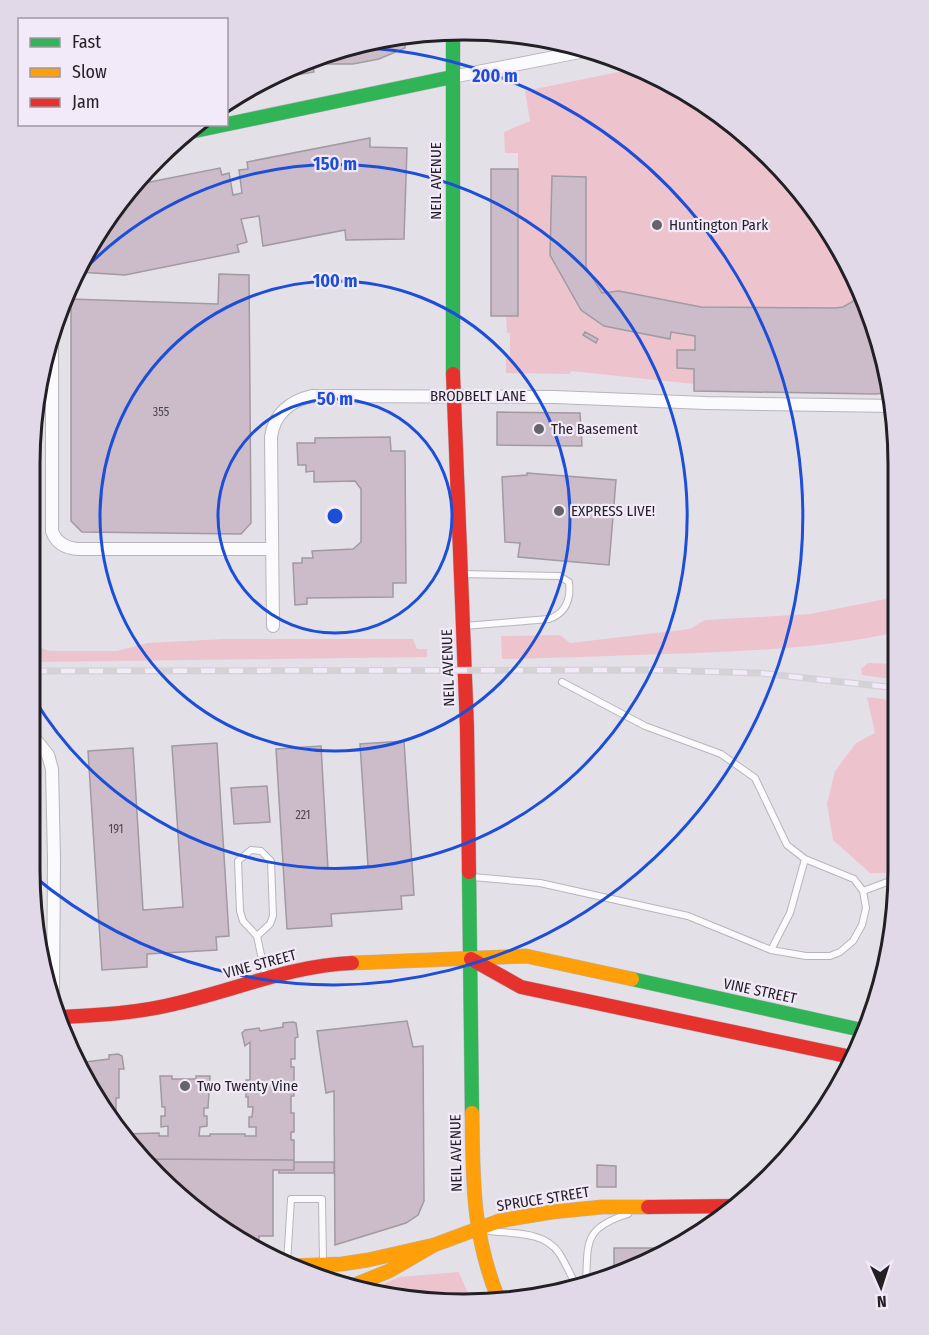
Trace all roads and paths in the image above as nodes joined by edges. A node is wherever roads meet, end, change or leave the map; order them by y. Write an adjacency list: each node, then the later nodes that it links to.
1 (453, 40): 3 (main road, NEIL AVENUE)
2 (566, 53): 3 (street)
3 (452, 77): 4 (main road); 6 (main road, NEIL AVENUE)
4 (228, 124)
5 (52, 368): 8 (street)
6 (453, 397): 7 (street, BRODBELT LANE); 8 (street, BRODBELT LANE); 9 (main road, NEIL AVENUE)
7 (884, 406)
8 (272, 549): 10 (street, BRODBELT LANE)
9 (461, 574): 11 (main road, NEIL AVENUE); 11 (lane)
10 (273, 626)
11 (463, 626): 15 (main road, NEIL AVENUE)
12 (562, 682): 14 (lane)
13 (40, 744): 21 (street)
14 (805, 859): 17 (lane); 19 (lane)
15 (469, 877): 19 (lane); 20 (main road, NEIL AVENUE)
16 (888, 882): 17 (lane)
17 (863, 891): 19 (lane)
18 (256, 936): 18 (lane); 22 (lane)
19 (771, 950)
20 (470, 958): 22 (main road, VINE STREET); 24 (main road, VINE STREET); 25 (main road); 28 (main road, NEIL AVENUE)
21 (53, 970)
22 (266, 979): 23 (main road, VINE STREET)
23 (67, 1017)
24 (858, 1028)
25 (846, 1056)
26 (724, 1206): 27 (main road, SPRUCE STREET)
27 (651, 1207): 28 (main road, SPRUCE STREET); 33 (lane)
28 (477, 1230): 29 (main road, SPRUCE STREET); 34 (lane); 36 (main road, NEIL AVENUE)
29 (434, 1245): 32 (main road, SPRUCE STREET); 35 (main road)
30 (288, 1256): 32 (lane)
31 (310, 1265): 32 (main road, SPRUCE STREET)
32 (323, 1265)
33 (586, 1276)
34 (573, 1280)
35 (363, 1282)
36 (496, 1294)

